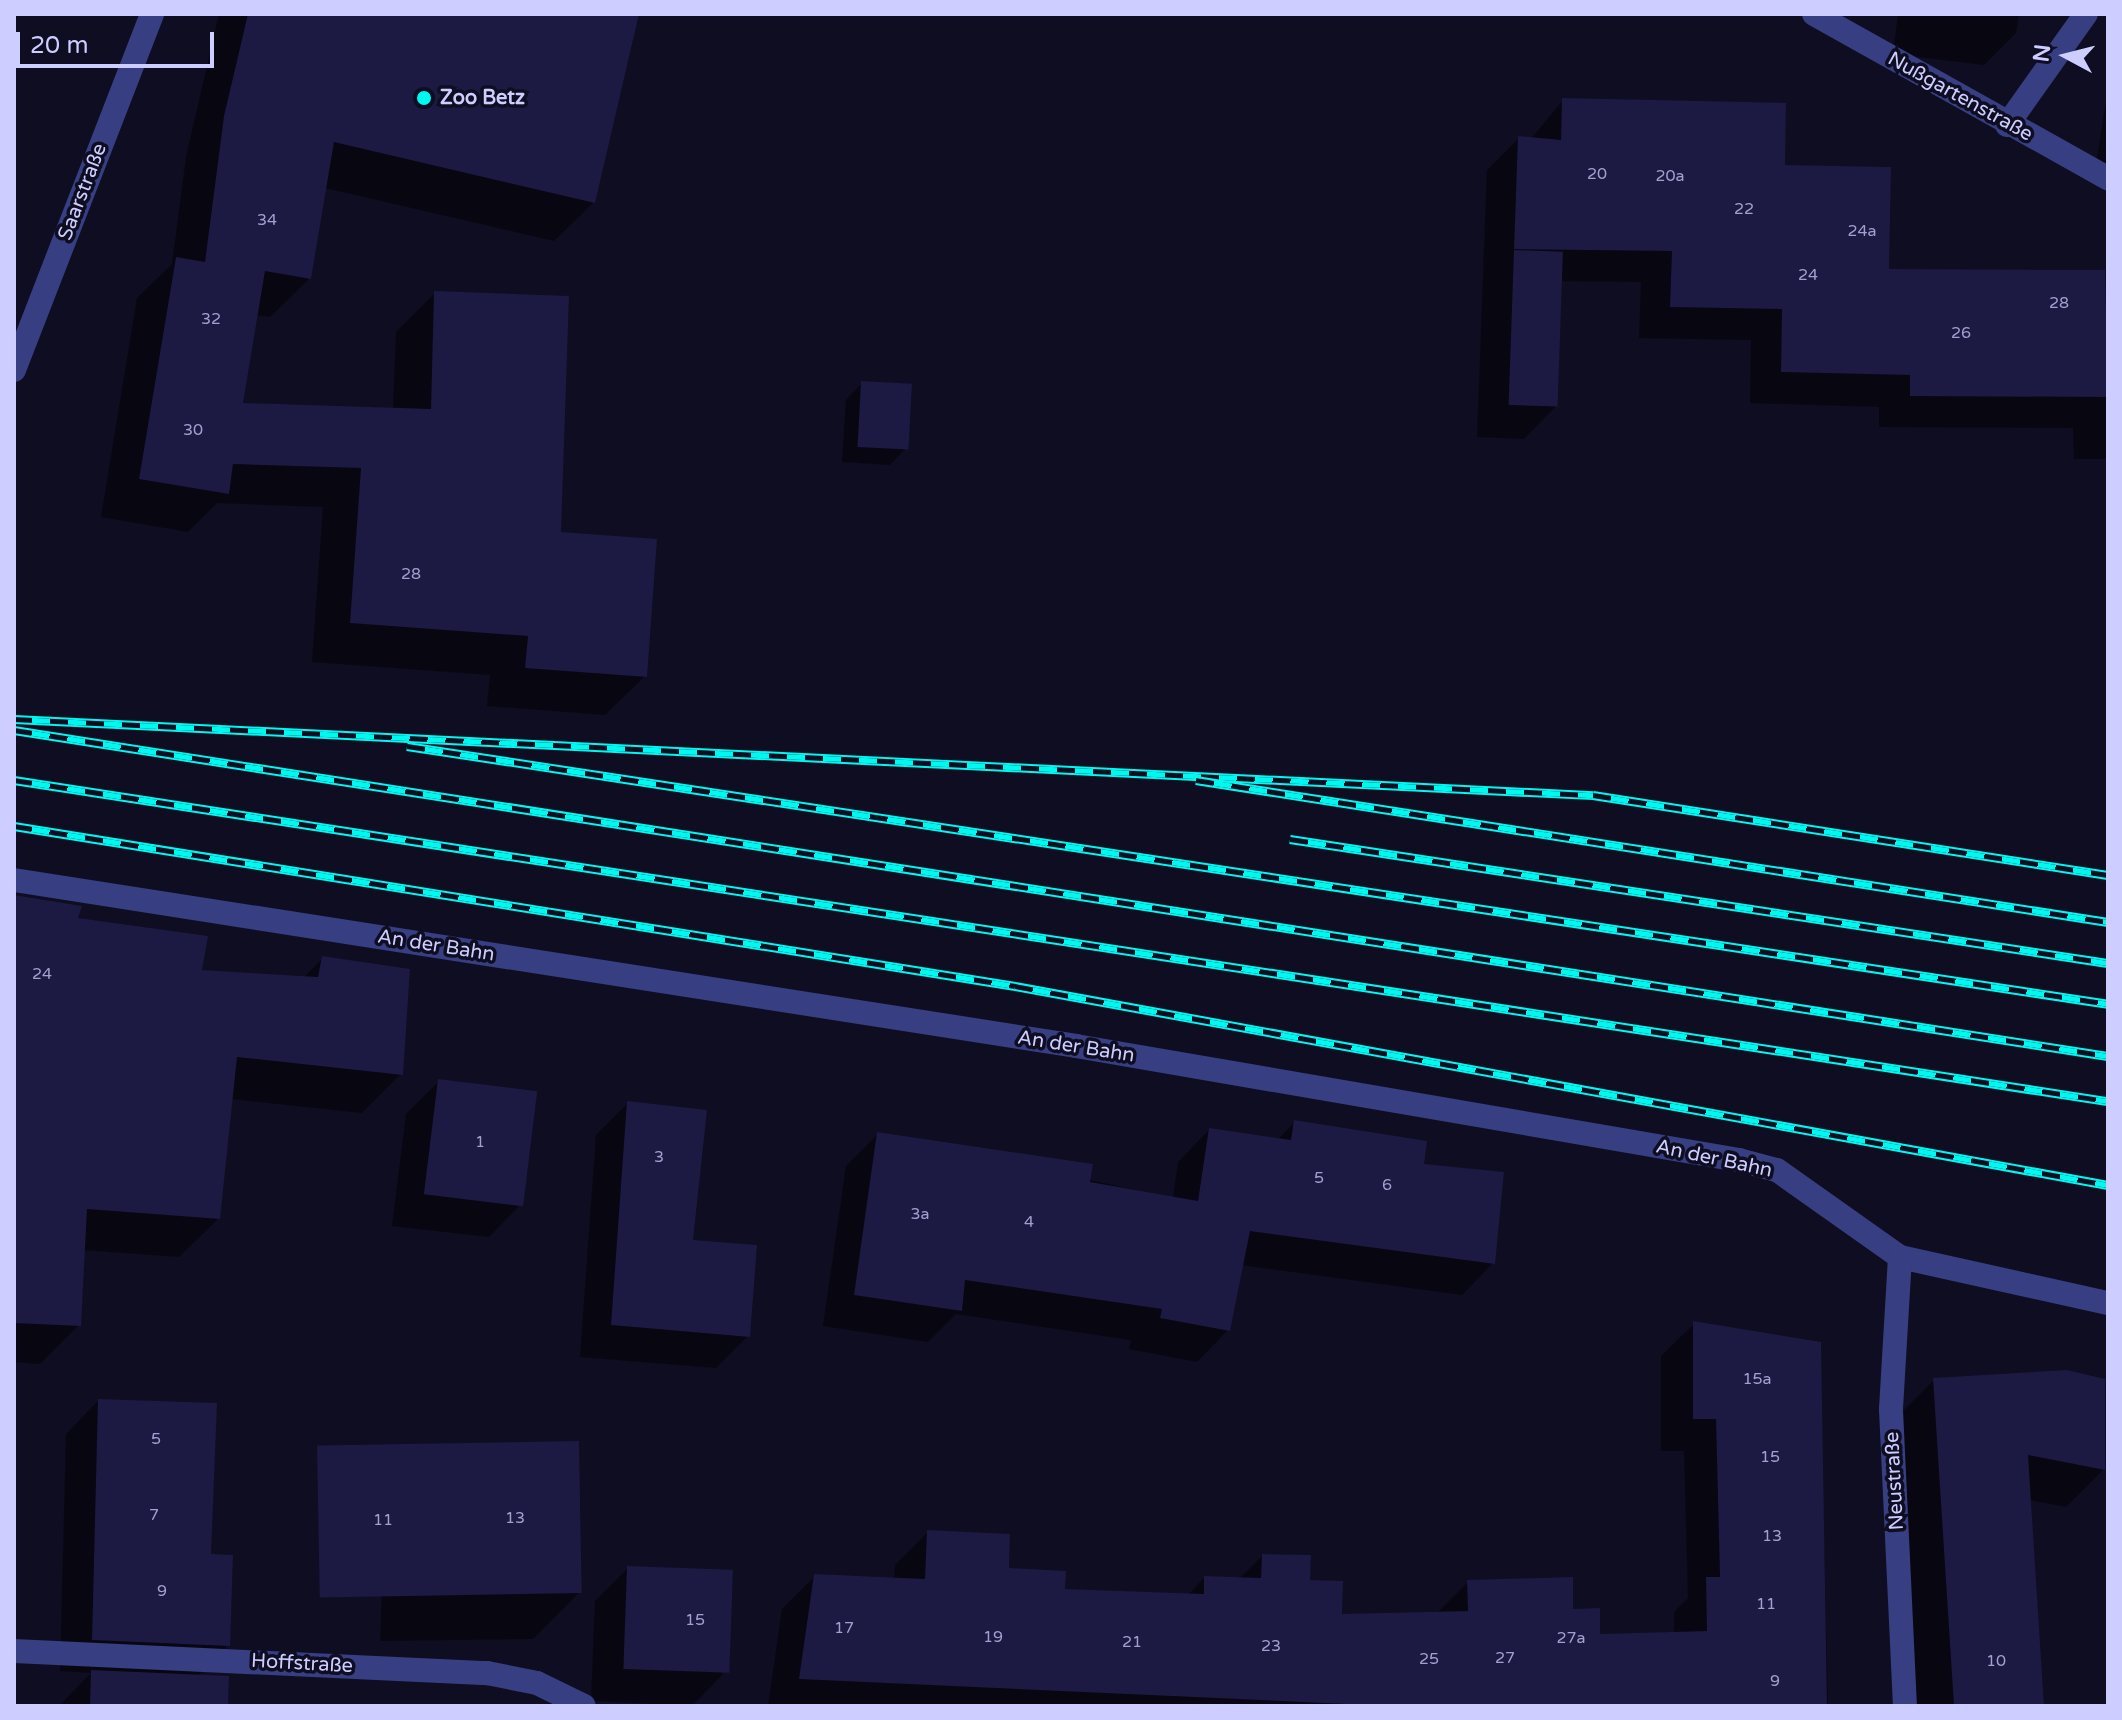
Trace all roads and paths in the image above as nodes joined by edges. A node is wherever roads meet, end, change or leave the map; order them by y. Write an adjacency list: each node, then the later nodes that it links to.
1 (152, 14): 6 (street, Saarstraße)
2 (1814, 14): 4 (street, Nußgartenstraße)
3 (2086, 14): 4 (street)
4 (2007, 125): 5 (street, Nußgartenstraße)
5 (2108, 178)
6 (14, 370)
7 (14, 880): 8 (street, An der Bahn)
8 (1900, 1257): 9 (street, An der Bahn); 12 (street, Neustraße)
9 (2108, 1303)
10 (14, 1651): 11 (street, Hoffstraße)
11 (584, 1706)
12 (1905, 1706)

